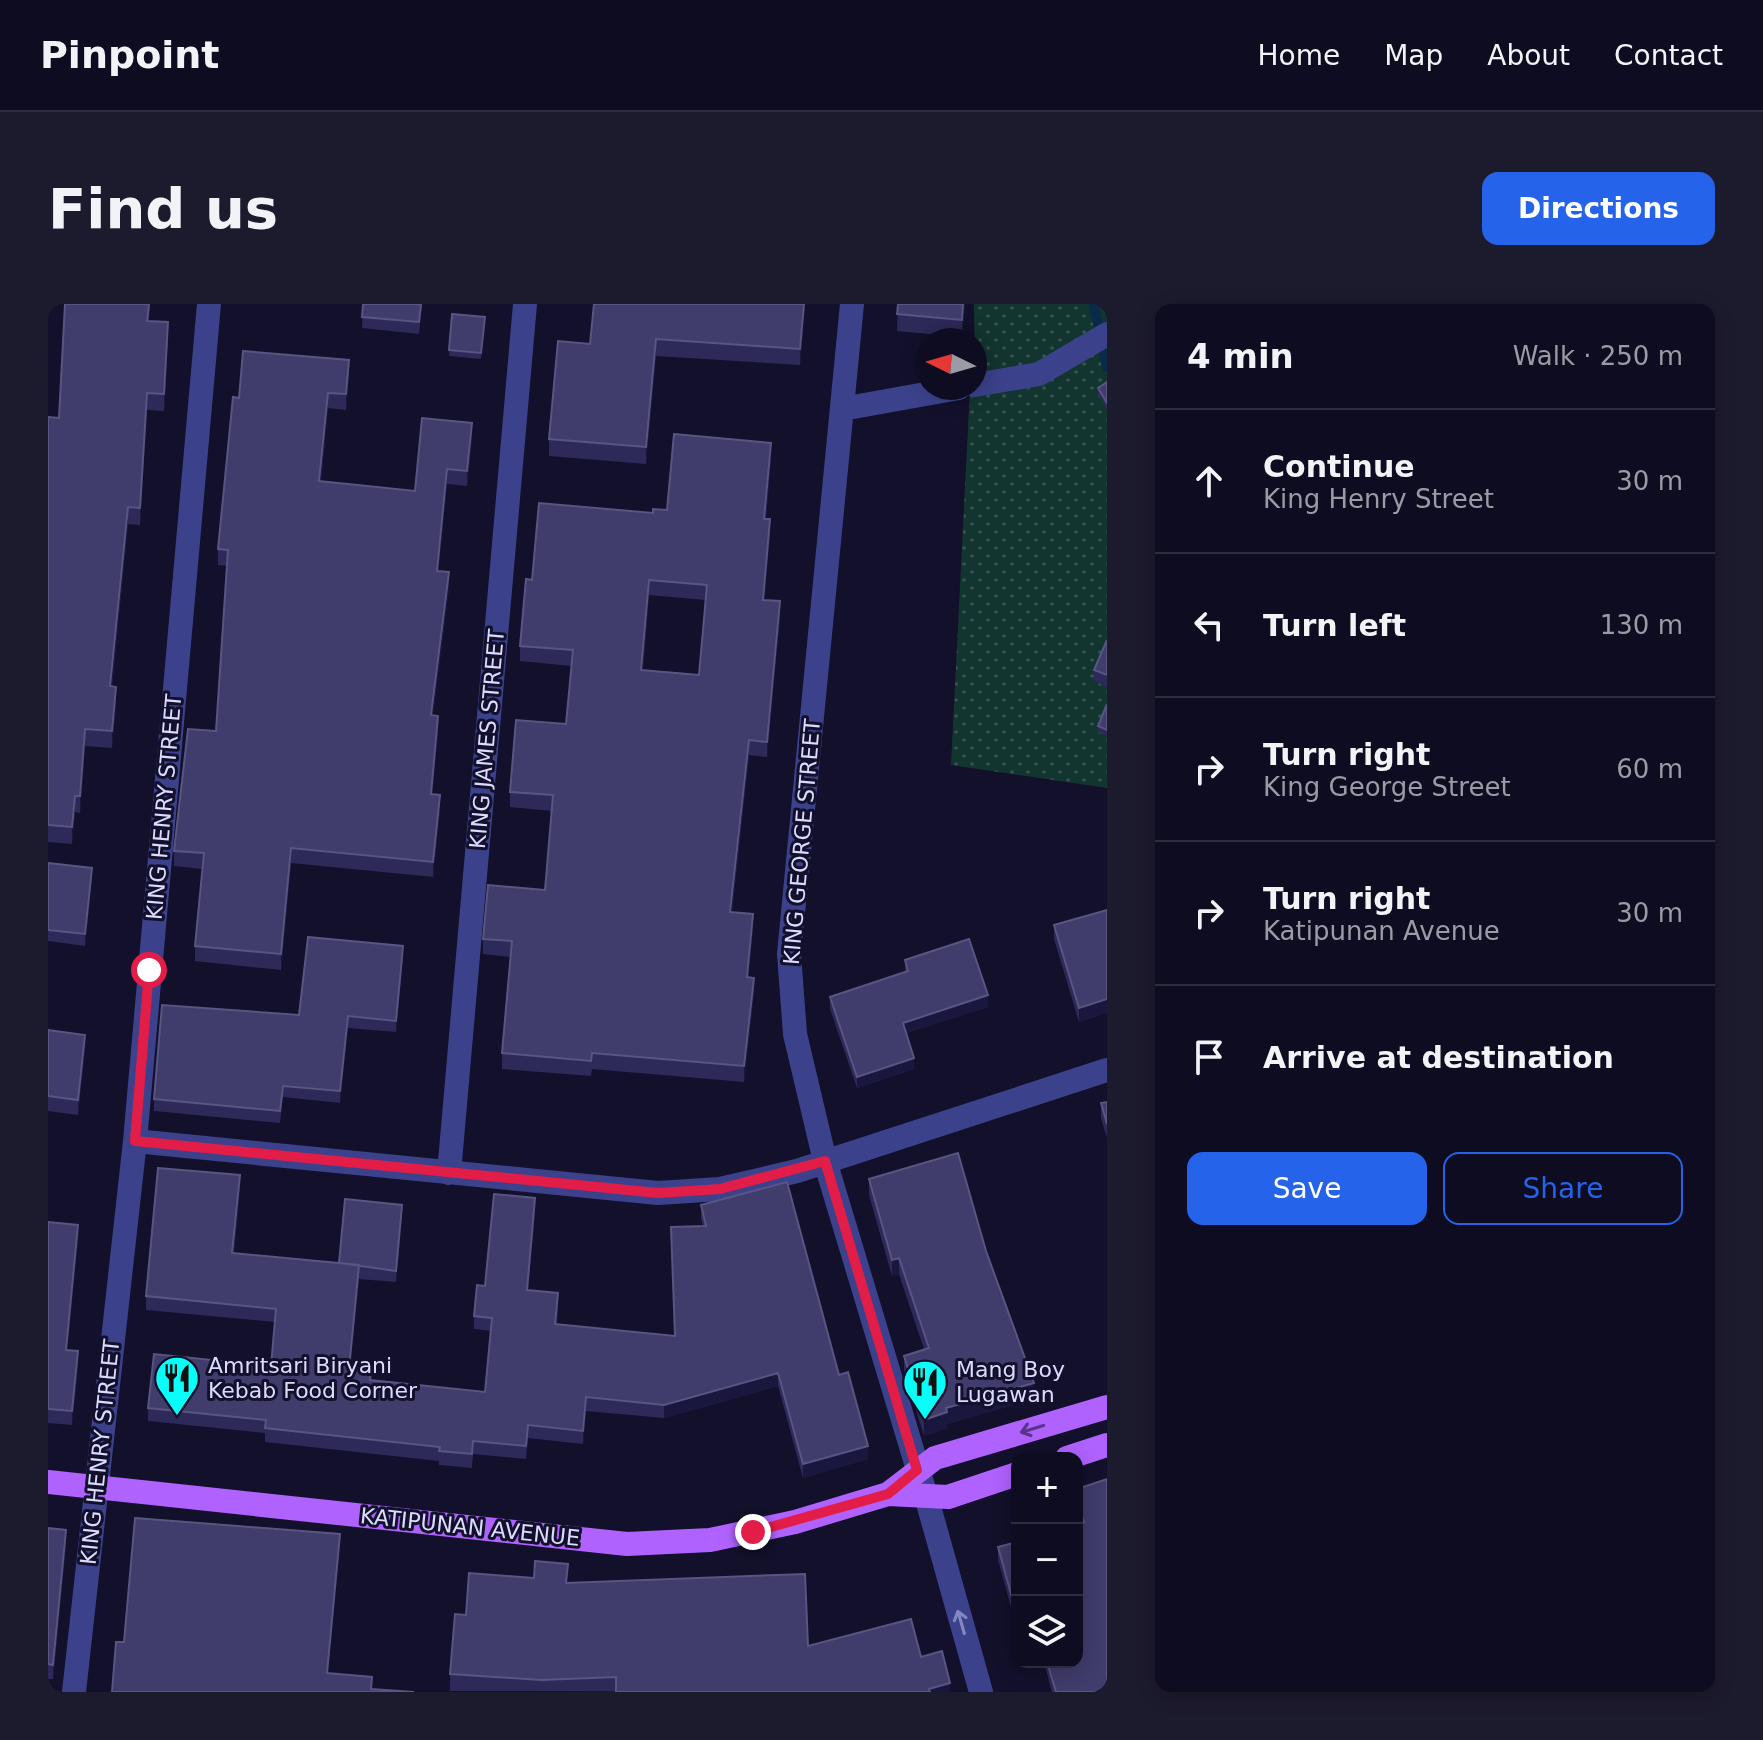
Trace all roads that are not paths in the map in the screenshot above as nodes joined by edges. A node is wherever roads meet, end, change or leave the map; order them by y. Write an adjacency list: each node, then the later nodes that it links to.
1 (209, 304): 9 (street, KING HENRY STREET)
2 (525, 304): 11 (street, KING JAMES STREET)
3 (852, 304): 7 (street, KING GEORGE STREET)
4 (1107, 334): 5 (street)
5 (987, 383)
6 (915, 396): 7 (street)
7 (842, 409): 10 (street, KING GEORGE STREET)
8 (1107, 1070): 10 (street)
9 (135, 1141): 11 (street); 18 (street, KING HENRY STREET)
10 (825, 1161): 11 (street); 15 (street, KING GEORGE STREET)
11 (449, 1173)
12 (1107, 1407): 15 (main road, KATIPUNAN AVENUE, one-way to 15)
13 (1107, 1445): 14 (main road)
14 (1083, 1453)
15 (917, 1470): 19 (main road, KATIPUNAN AVENUE); 20 (street, KING GEORGE STREET)
16 (1011, 1476): 20 (main road, KATIPUNAN AVENUE)
17 (48, 1482): 18 (main road, KATIPUNAN AVENUE)
18 (95, 1486): 19 (main road, KATIPUNAN AVENUE); 21 (street, KING HENRY STREET)
19 (888, 1494): 20 (main road, KATIPUNAN AVENUE)
20 (926, 1496): 22 (street, KING GEORGE STREET, one-way to 20)
21 (74, 1692)
22 (981, 1692)

